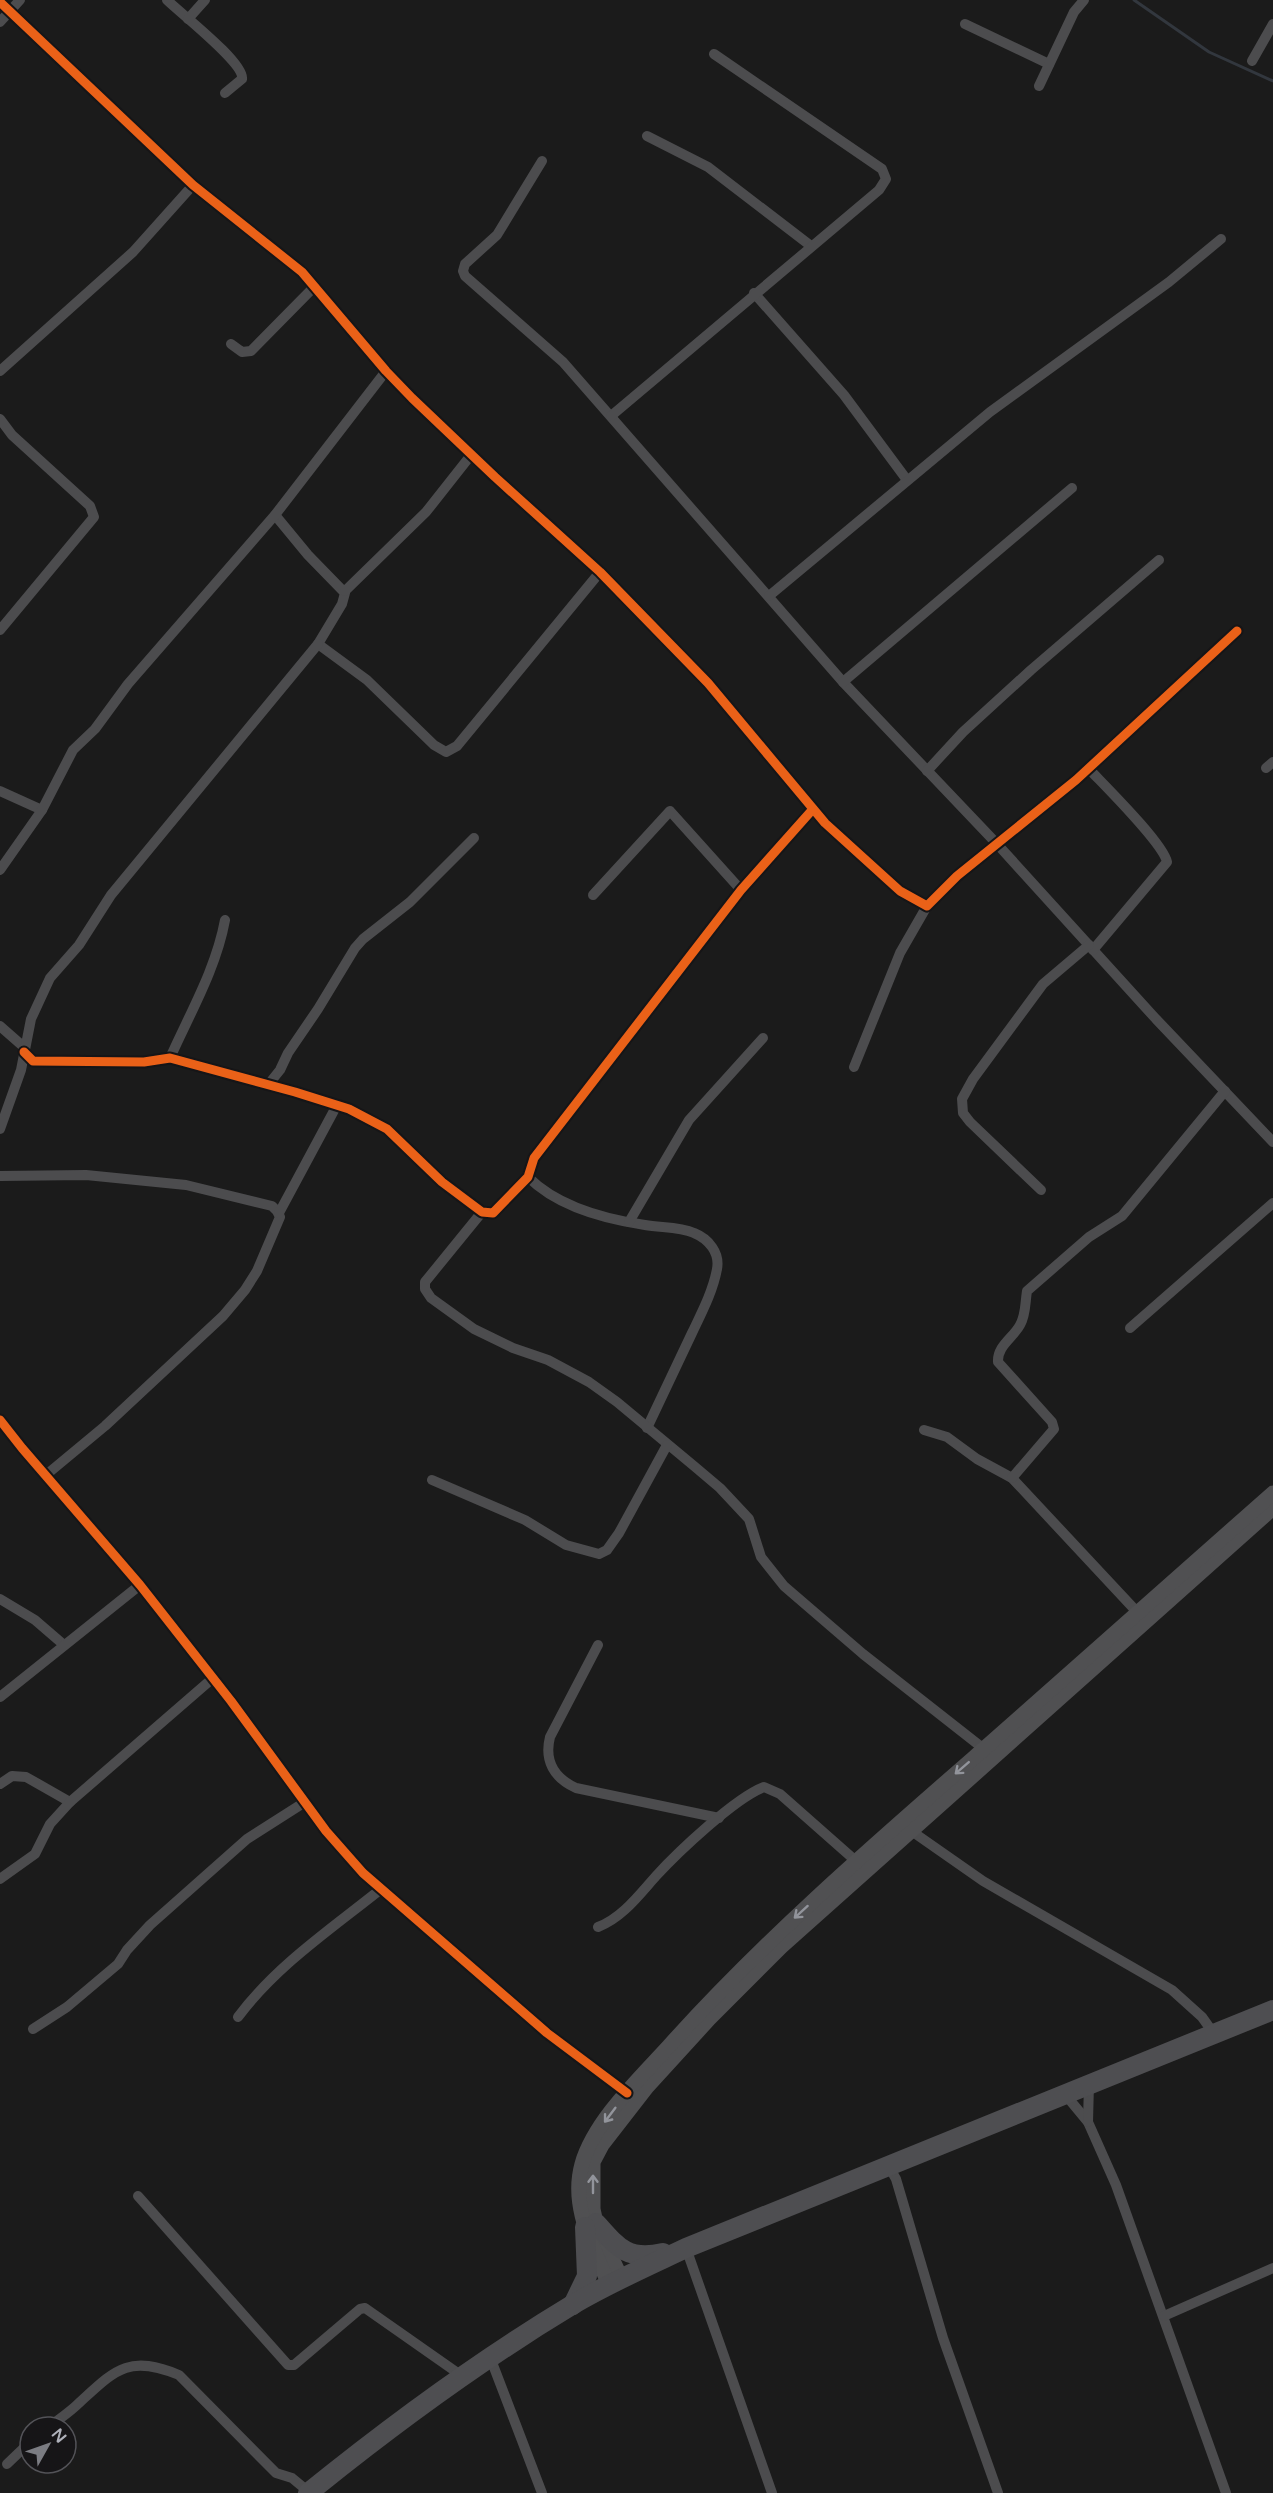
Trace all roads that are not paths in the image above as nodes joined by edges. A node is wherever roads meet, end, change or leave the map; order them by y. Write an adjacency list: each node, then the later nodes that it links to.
1 (20, 0): 6 (street)
2 (166, 0): 7 (street)
3 (205, 0): 7 (street)
4 (1084, 0): 13 (street)
5 (0, 2): 6 (street)
6 (10, 12): 8 (street); 18 (street)
7 (188, 19): 15 (street)
8 (0, 22)
9 (965, 24): 13 (street)
10 (1273, 24): 12 (street)
11 (714, 54): 20 (street)
12 (1252, 61)
13 (1049, 64): 14 (street)
14 (1039, 86)
15 (225, 93)
16 (647, 136): 20 (street)
17 (542, 161): 26 (street)
18 (193, 185): 21 (street); 24 (street)
19 (1221, 238): 29 (street)
20 (811, 246): 22 (street)
21 (315, 286): 23 (street); 25 (street)
22 (754, 293): 26 (street); 29 (street)
23 (231, 344)
24 (0, 371)
25 (386, 371): 28 (street); 31 (street)
26 (611, 416): 35 (street)
27 (0, 419): 36 (street)
28 (471, 455): 33 (street); 34 (street)
29 (908, 480): 35 (street)
30 (1072, 488): 39 (street)
31 (275, 515): 34 (street); 44 (street)
32 (1159, 560): 41 (street)
33 (600, 572): 38 (street); 43 (street)
34 (345, 591): 38 (street)
35 (769, 596): 39 (street)
36 (0, 630)
37 (1237, 632): 40 (street)
38 (318, 644): 55 (street)
39 (843, 682): 41 (street)
40 (1089, 769): 46 (street); 52 (street)
41 (927, 771): 46 (street)
42 (0, 791): 44 (street)
43 (813, 809): 48 (street); 50 (street)
44 (42, 810): 47 (street)
45 (474, 838): 58 (street)
46 (998, 845): 50 (street); 52 (street)
47 (0, 870)
48 (741, 890): 49 (street); 66 (street)
49 (593, 895)
50 (927, 906): 57 (street)
51 (225, 920): 56 (street)
52 (1091, 947): 61 (street); 67 (street)
53 (0, 1026): 55 (street)
54 (763, 1038): 71 (street)
55 (24, 1050): 56 (street); 63 (street)
56 (170, 1059): 59 (street)
57 (854, 1067)
58 (280, 1071): 59 (street); 60 (street)
59 (268, 1085): 60 (street)
60 (282, 1088): 62 (street)
61 (1225, 1091): 64 (street); 78 (street)
62 (337, 1105): 69 (street); 70 (street)
63 (0, 1129)
64 (1273, 1142)
65 (0, 1176): 70 (street)
66 (528, 1177): 69 (street); 71 (street)
67 (1041, 1190)
68 (1273, 1203): 72 (street)
69 (482, 1212): 74 (street)
70 (279, 1213): 77 (street)
71 (629, 1222): 74 (street)
72 (1130, 1328)
73 (0, 1420): 77 (street)
74 (647, 1428): 76 (street)
75 (924, 1430): 78 (street)
76 (667, 1445): 79 (street); 89 (street)
77 (46, 1475): 82 (street)
78 (1012, 1478): 84 (street)
79 (432, 1480)
80 (1273, 1493): 84 (main road)
81 (1273, 1508): 94 (main road)
82 (140, 1585): 85 (street); 87 (street)
83 (0, 1599): 85 (street)
84 (1138, 1613): 89 (main road)
85 (64, 1645): 88 (street)
86 (598, 1646): 93 (street)
87 (213, 1678): 91 (street); 92 (street)
88 (0, 1697)
89 (984, 1749): 95 (main road, one-way to 95)
90 (0, 1784): 91 (street)
91 (70, 1802): 96 (street)
92 (305, 1802): 97 (street); 101 (street)
93 (719, 1818): 95 (street); 98 (street)
94 (910, 1830): 102 (street); 109 (main road, one-way to 94)
95 (857, 1862): 104 (main road, one-way to 104)
96 (0, 1879)
97 (381, 1889): 100 (street); 104 (street)
98 (597, 1927)
99 (1273, 2010): 102 (highway)
100 (238, 2017)
101 (33, 2029)
102 (1214, 2034): 103 (highway)
103 (1089, 2083): 105 (highway); 106 (street)
104 (627, 2093): 109 (main road, one-way to 109)
105 (1064, 2093): 106 (street); 107 (highway)
106 (1088, 2122): 114 (street)
107 (888, 2165): 110 (highway); 123 (street)
108 (138, 2196): 116 (street)
109 (590, 2225): 110 (highway); 112 (main road); 113 (highway)
110 (686, 2248): 112 (highway); 122 (street)
111 (1273, 2268): 114 (street)
112 (615, 2282): 113 (highway)
113 (573, 2305): 115 (highway)
114 (1164, 2316): 124 (street)
115 (489, 2357): 116 (highway); 121 (street)
116 (462, 2376): 120 (highway)
117 (64, 2415): 120 (street)
118 (18, 2453): 119 (street)
119 (7, 2464)
120 (309, 2492)
121 (542, 2493)
122 (772, 2493)
123 (998, 2493)
124 (1226, 2493)

